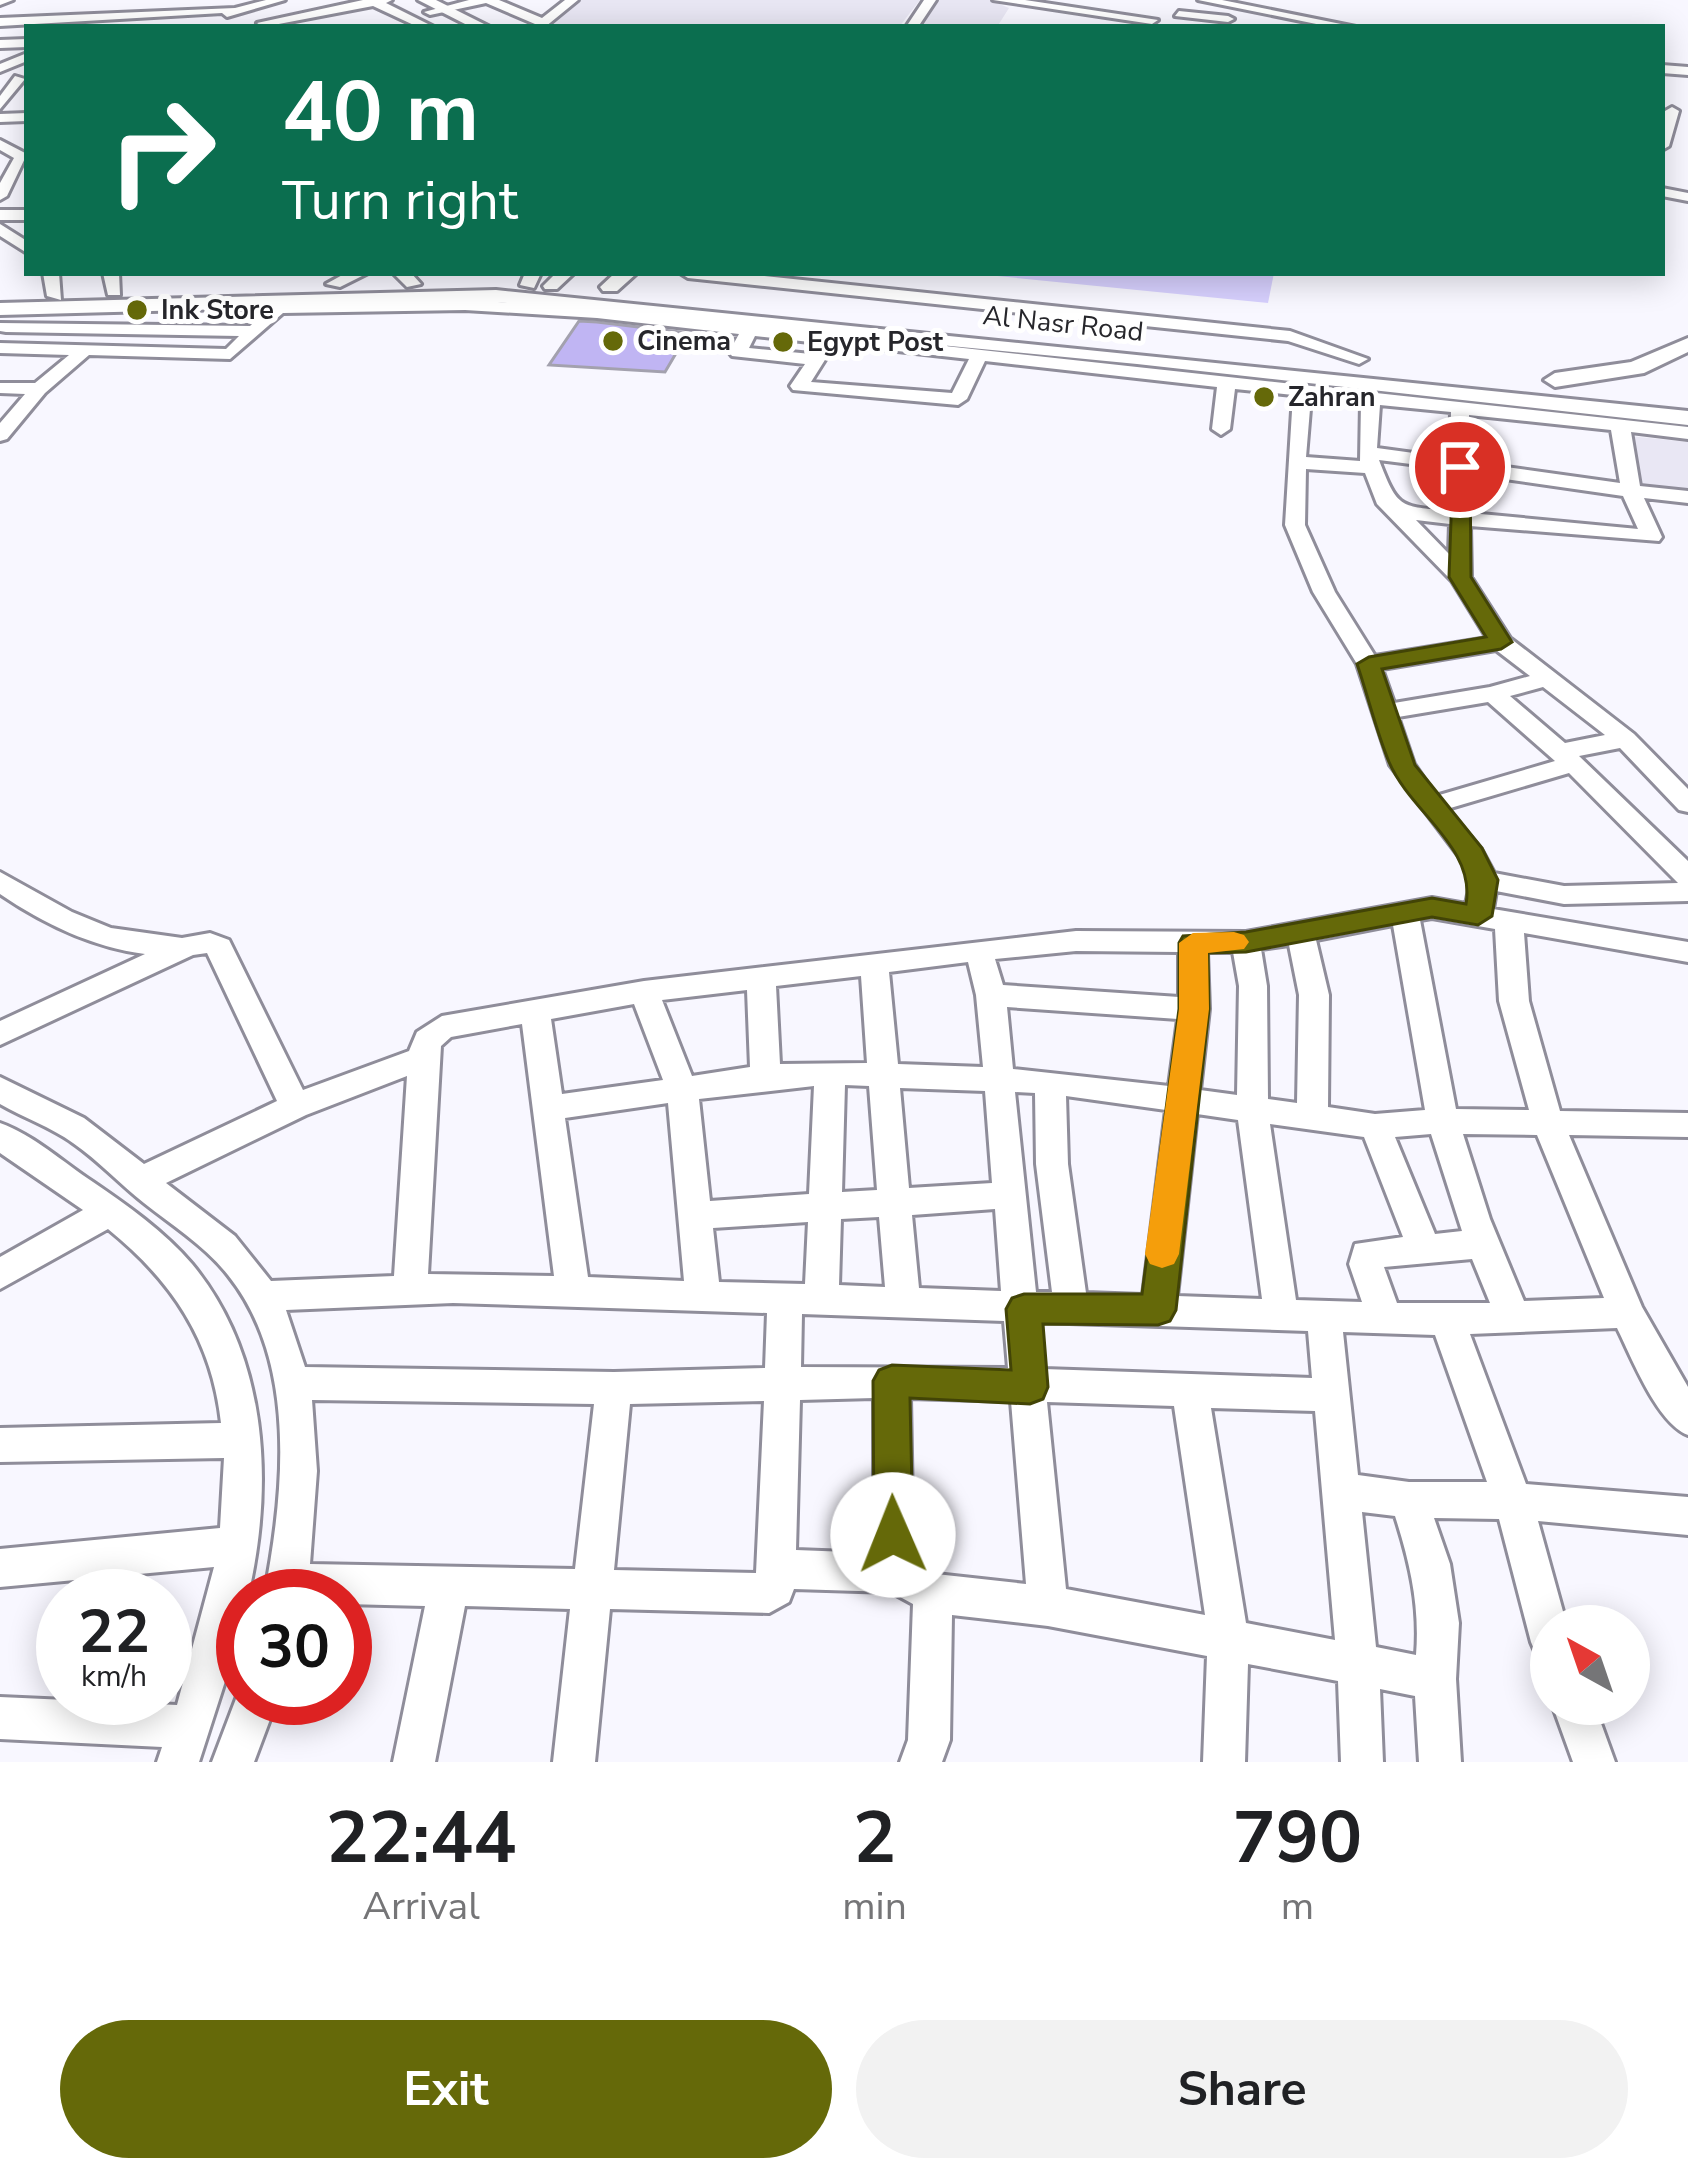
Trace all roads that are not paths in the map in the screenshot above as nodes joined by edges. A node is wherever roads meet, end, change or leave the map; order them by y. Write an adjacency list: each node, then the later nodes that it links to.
1 (140, 0): 35 (street)
2 (280, 0): 11 (street); 15 (street)
3 (407, 0): 18 (main road)
4 (487, 0): 12 (street); 18 (street)
5 (572, 0): 29 (street)
6 (999, 0): 9 (street)
7 (1125, 0): 20 (street)
8 (377, 1): 15 (street); 18 (street)
9 (1020, 3): 10 (street)
10 (1051, 3): 17 (street)
11 (261, 4): 19 (street); 22 (street)
12 (527, 4)
13 (1203, 4): 16 (street); 24 (street); 34 (street)
14 (161, 6): 21 (street); 35 (street)
15 (325, 6): 22 (street)
16 (1175, 6): 23 (street); 24 (street)
17 (1082, 9): 20 (street); 30 (street)
18 (431, 12): 28 (main road)
19 (227, 13): 21 (street); 26 (street)
20 (1116, 14): 23 (street)
21 (182, 16): 25 (street)
22 (295, 17): 27 (street)
23 (1155, 20): 31 (street); 32 (street)
24 (1259, 21): 33 (street)
25 (144, 24)
26 (264, 24)
27 (270, 24)
28 (472, 24)
29 (541, 24)
30 (1124, 24)
31 (1142, 24)
32 (1192, 24)
33 (1300, 24)
34 (1331, 24)
35 (2, 25)
36 (15, 82): 37 (street); 37 (street); 38 (street)
37 (0, 105)
38 (0, 118)
39 (352, 276): 46 (street)
40 (717, 276): 64 (street)
41 (407, 278): 42 (main road, Al Nasr Road); 46 (main road, Al Nasr Road)
42 (544, 279): 43 (main road, Al Nasr Road)
43 (631, 280): 57 (main road, Al Nasr Road)
44 (53, 284): 45 (main road, Al Nasr Road); 51 (main road, Al Nasr Road)
45 (119, 289): 47 (main road, Al Nasr Road); 48 (main road, Al Nasr Road); 51 (main road, Al Nasr Road); 52 (street)
46 (316, 289): 47 (main road, Al Nasr Road); 49 (main road, Al Nasr Road)
47 (260, 292): 48 (main road, Al Nasr Road)
48 (196, 300): 50 (street)
49 (467, 300): 50 (street); 53 (street); 56 (main road, Al Nasr Road)
50 (279, 308): 54 (street)
51 (5, 316): 52 (street)
52 (114, 326): 54 (street)
53 (749, 330): 55 (street); 65 (street)
54 (256, 331): 62 (street)
55 (831, 338): 56 (street); 65 (street)
56 (884, 340): 57 (main road, Al Nasr Road); 59 (street); 70 (street)
57 (1074, 341): 61 (main road, Al Nasr Road)
58 (1688, 344): 66 (main road)
59 (920, 346): 63 (street); 72 (street)
60 (0, 348): 62 (street)
61 (1140, 348): 64 (main road, Al Nasr Road); 76 (main road, Al Nasr Road)
62 (85, 350): 69 (street)
63 (980, 354): 67 (street); 72 (street)
64 (1359, 359): 66 (main road, Al Nasr Road)
65 (817, 360): 70 (street)
66 (1555, 380): 73 (main road, Al Nasr Road)
67 (1227, 383): 71 (street); 79 (street)
68 (0, 388): 69 (street)
69 (39, 389): 81 (street)
70 (850, 390): 72 (street)
71 (1303, 390): 74 (street); 83 (street)
72 (894, 393)
73 (1688, 395)
74 (1371, 397): 75 (street); 82 (street)
75 (1460, 407): 76 (street); 84 (street)
76 (1529, 407): 77 (main road, Al Nasr Road); 78 (street)
77 (1688, 418)
78 (1620, 425): 80 (street); 85 (street)
79 (1222, 429)
80 (1688, 433)
81 (0, 436)
82 (1368, 460): 83 (street); 84 (street); 87 (street)
83 (1296, 462): 91 (street)
84 (1461, 466): 85 (street); 88 (street)
85 (1631, 491): 86 (street); 88 (street)
86 (1688, 497)
87 (1394, 512): 88 (street); 89 (street)
88 (1459, 517): 89 (street)
89 (1460, 577): 90 (street)
90 (1501, 642): 91 (street); 92 (street)
91 (1369, 664): 94 (street)
92 (1547, 678): 93 (street); 95 (street)
93 (1492, 694): 94 (street); 96 (street)
94 (1388, 711): 98 (street)
95 (1625, 739): 96 (street); 97 (street)
96 (1566, 758): 98 (street); 99 (street)
97 (1688, 803)
98 (1430, 806): 101 (street)
99 (1676, 848): 100 (street)
100 (1688, 877)
101 (1484, 880): 104 (street); 106 (street)
102 (0, 881): 111 (street)
103 (1688, 892): 104 (street)
104 (1564, 895): 108 (street)
105 (1405, 914): 106 (street); 107 (street); 135 (street)
106 (1494, 919): 108 (street); 138 (street)
107 (1301, 933): 109 (street); 134 (street)
108 (1571, 935): 113 (street)
109 (1246, 942): 110 (street); 133 (street)
110 (1193, 943): 112 (street); 118 (street)
111 (188, 946): 120 (street); 130 (street)
112 (980, 951): 114 (street); 117 (street)
113 (1688, 952)
114 (874, 963): 115 (street); 124 (street)
115 (761, 980): 116 (street); 123 (street)
116 (644, 992): 119 (street); 127 (street)
117 (991, 995): 118 (street); 125 (street)
118 (1194, 1009): 129 (street)
119 (536, 1010): 121 (street); 131 (street)
120 (0, 1034)
121 (422, 1058): 130 (street); 149 (street)
122 (830, 1072): 123 (street); 124 (street); 143 (street)
123 (766, 1077): 127 (street)
124 (887, 1077): 125 (street); 142 (street)
125 (1001, 1081): 126 (street); 141 (street)
126 (1050, 1082): 129 (street); 156 (street)
127 (682, 1088): 131 (street); 145 (street)
128 (0, 1089): 132 (street)
129 (1184, 1101): 133 (street); 157 (street)
130 (295, 1106): 140 (street)
131 (550, 1108): 150 (street)
132 (31, 1110): 139 (street); 140 (street)
133 (1252, 1111): 134 (street); 159 (street)
134 (1312, 1118): 137 (street)
135 (1440, 1121): 137 (street); 138 (street); 146 (street)
136 (1688, 1124): 138 (street)
137 (1375, 1126): 147 (street)
138 (1549, 1126): 158 (street)
139 (0, 1133): 144 (street)
140 (140, 1181): 151 (street)
141 (1009, 1195): 142 (street); 155 (street)
142 (896, 1204): 143 (street); 154 (street)
143 (827, 1209): 145 (street); 153 (street)
144 (107, 1213): 148 (street); 172 (street)
145 (698, 1215): 152 (street)
146 (1480, 1244): 147 (street); 161 (street)
147 (1423, 1246): 162 (street)
148 (0, 1274)
149 (410, 1288): 150 (street); 151 (street)
150 (573, 1293): 152 (street)
151 (264, 1296): 165 (street)
152 (703, 1296): 153 (street)
153 (803, 1302): 154 (street); 166 (street)
154 (903, 1303): 155 (street)
155 (1024, 1309): 156 (street); 167 (street)
156 (1071, 1309): 157 (street)
157 (1158, 1310): 159 (street)
158 (1627, 1312): 161 (street); 171 (street)
159 (1281, 1313): 160 (street)
160 (1324, 1315): 162 (street); 170 (street)
161 (1513, 1316): 163 (street)
162 (1384, 1317): 163 (street)
163 (1447, 1320): 176 (street)
164 (892, 1381): 166 (street); 167 (street); 182 (street)
165 (291, 1383): 168 (street); 180 (street)
166 (781, 1384): 168 (street); 181 (street)
167 (1030, 1387): 169 (street); 188 (street)
168 (614, 1388): 185 (street)
169 (1190, 1389): 170 (street); 189 (street)
170 (1330, 1395): 174 (street)
171 (1688, 1418)
172 (241, 1440): 173 (street); 178 (street)
173 (0, 1445)
174 (1342, 1491): 175 (street); 190 (street)
175 (1408, 1500): 176 (street); 191 (street)
176 (1513, 1501): 177 (street); 187 (street)
177 (1688, 1516)
178 (236, 1546): 179 (street); 195 (street)
179 (0, 1568)
180 (289, 1569)
181 (776, 1569): 182 (street); 185 (street)
182 (894, 1574): 186 (street)
183 (449, 1584): 184 (street); 185 (street); 198 (street)
184 (372, 1586)
185 (593, 1590): 199 (street)
186 (932, 1593): 188 (street); 196 (street)
187 (1541, 1605)
188 (1048, 1606): 189 (street)
189 (1228, 1637): 190 (street); 200 (street)
190 (1358, 1668): 191 (street); 201 (street)
191 (1435, 1679): 202 (street)
192 (3, 1724): 195 (street)
193 (246, 1725): 197 (street)
194 (1581, 1725): 203 (street)
195 (184, 1745)
196 (926, 1761)
197 (233, 1762)
198 (413, 1762)
199 (574, 1762)
200 (1224, 1762)
201 (1362, 1762)
202 (1440, 1762)
203 (1594, 1762)

